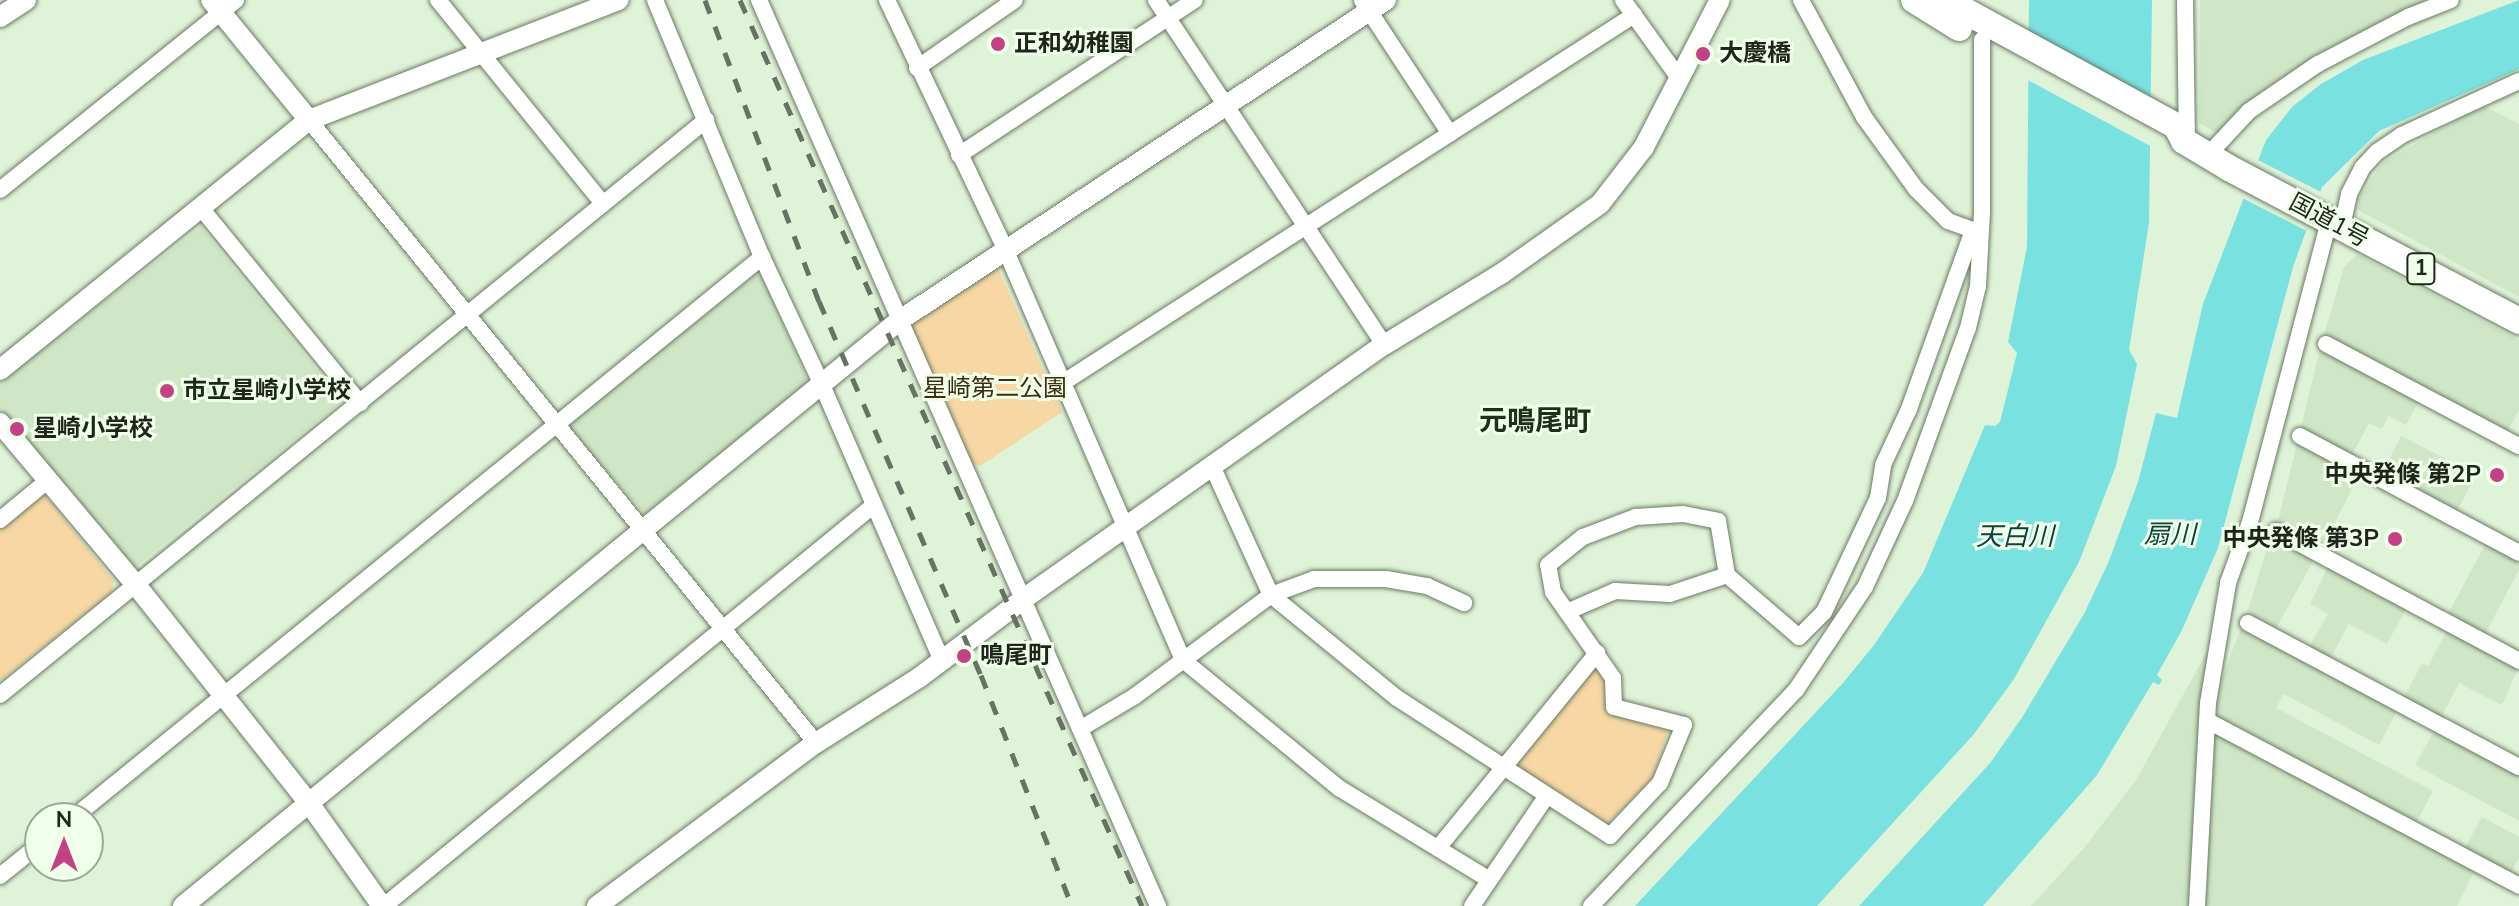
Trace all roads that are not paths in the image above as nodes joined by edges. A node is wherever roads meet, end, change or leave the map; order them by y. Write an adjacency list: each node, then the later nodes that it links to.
1 (26, 0): 20 (street)
2 (438, 0): 23 (street)
3 (619, 0): 23 (street)
4 (655, 0): 29 (street)
5 (759, 0): 42 (street)
6 (887, 0): 24 (street)
7 (1015, 0): 24 (street)
8 (1156, 0): 21 (street)
9 (1195, 0): 21 (street)
10 (1623, 0): 19 (street)
11 (1720, 0): 25 (street)
12 (1801, 0): 38 (street)
13 (1914, 0): 22 (highway, 国道1号 / 1)
14 (1945, 0): 22 (highway, 国道1号 / 1)
15 (2185, 0): 31 (street)
16 (2451, 0): 31 (street)
17 (223, 4): 28 (street); 33 (street)
18 (1372, 4): 27 (street); 30 (street)
19 (1634, 15): 25 (street); 30 (street)
20 (0, 17)
21 (1168, 18): 27 (street); 32 (street)
22 (1986, 36): 31 (highway, 国道1号 / 1); 38 (street)
23 (481, 53): 28 (street); 34 (street)
24 (917, 68): 32 (street)
25 (1679, 78): 45 (street)
26 (2519, 81): 36 (street)
27 (1226, 106): 37 (street); 39 (street)
28 (309, 120): 35 (street); 41 (street)
29 (706, 120): 34 (street); 40 (street)
30 (1450, 134): 37 (street)
31 (2193, 146): 36 (highway, 国道1号 / 1)
32 (959, 155): 39 (street)
33 (0, 190)
34 (603, 204): 41 (street)
35 (201, 208): 46 (street); 49 (street)
36 (2331, 222): 43 (highway, 国道1号 / 1); 76 (street)
37 (1306, 227): 45 (street); 47 (street)
38 (1977, 230): 62 (street); 94 (street)
39 (1006, 251): 42 (street); 47 (street)
40 (762, 257): 48 (street); 51 (street)
41 (467, 316): 49 (street); 51 (street)
42 (900, 320): 48 (street); 65 (street)
43 (2519, 321)
44 (2326, 344): 53 (street)
45 (1384, 345): 54 (street)
46 (0, 370)
47 (1061, 384): 58 (street)
48 (822, 385): 56 (street); 60 (street)
49 (360, 403): 63 (street)
50 (0, 423): 55 (street)
51 (555, 426): 60 (street); 75 (street)
52 (2300, 436): 61 (street)
53 (2519, 446)
54 (1213, 468): 58 (street); 64 (street)
55 (47, 481): 57 (street); 63 (street)
56 (874, 505): 69 (street); 71 (street)
57 (0, 520)
58 (1125, 529): 65 (street); 72 (street)
59 (2276, 531): 73 (street)
60 (641, 532): 69 (street); 83 (street)
61 (2519, 553)
62 (1727, 575): 67 (street); 67 (street)
63 (136, 585): 74 (street); 75 (street)
64 (1271, 595): 66 (street); 72 (street); 79 (street)
65 (1022, 600): 71 (street); 77 (street)
66 (1464, 603)
67 (1569, 611): 70 (street)
68 (2248, 623): 80 (street)
69 (722, 630): 78 (street); 90 (street)
70 (1597, 653): 79 (street); 81 (street)
71 (941, 659): 78 (street)
72 (1183, 660): 77 (street); 84 (street)
73 (2519, 661)
74 (0, 695)
75 (223, 697): 82 (street); 83 (street)
76 (2208, 721): 88 (street); 95 (street)
77 (1080, 729): 92 (street)
78 (816, 743): 91 (street)
79 (1502, 767): 81 (street); 84 (street)
80 (2519, 767)
81 (1546, 797): 87 (street)
82 (93, 802)
83 (309, 803): 89 (street); 90 (street)
84 (1438, 848): 87 (street)
85 (24, 857): 86 (street)
86 (0, 876)
87 (1488, 879): 93 (street)
88 (2519, 886)
89 (183, 906)
90 (383, 906)
91 (597, 906)
92 (1158, 906)
93 (1472, 906)
94 (1591, 906)
95 (2197, 906)

